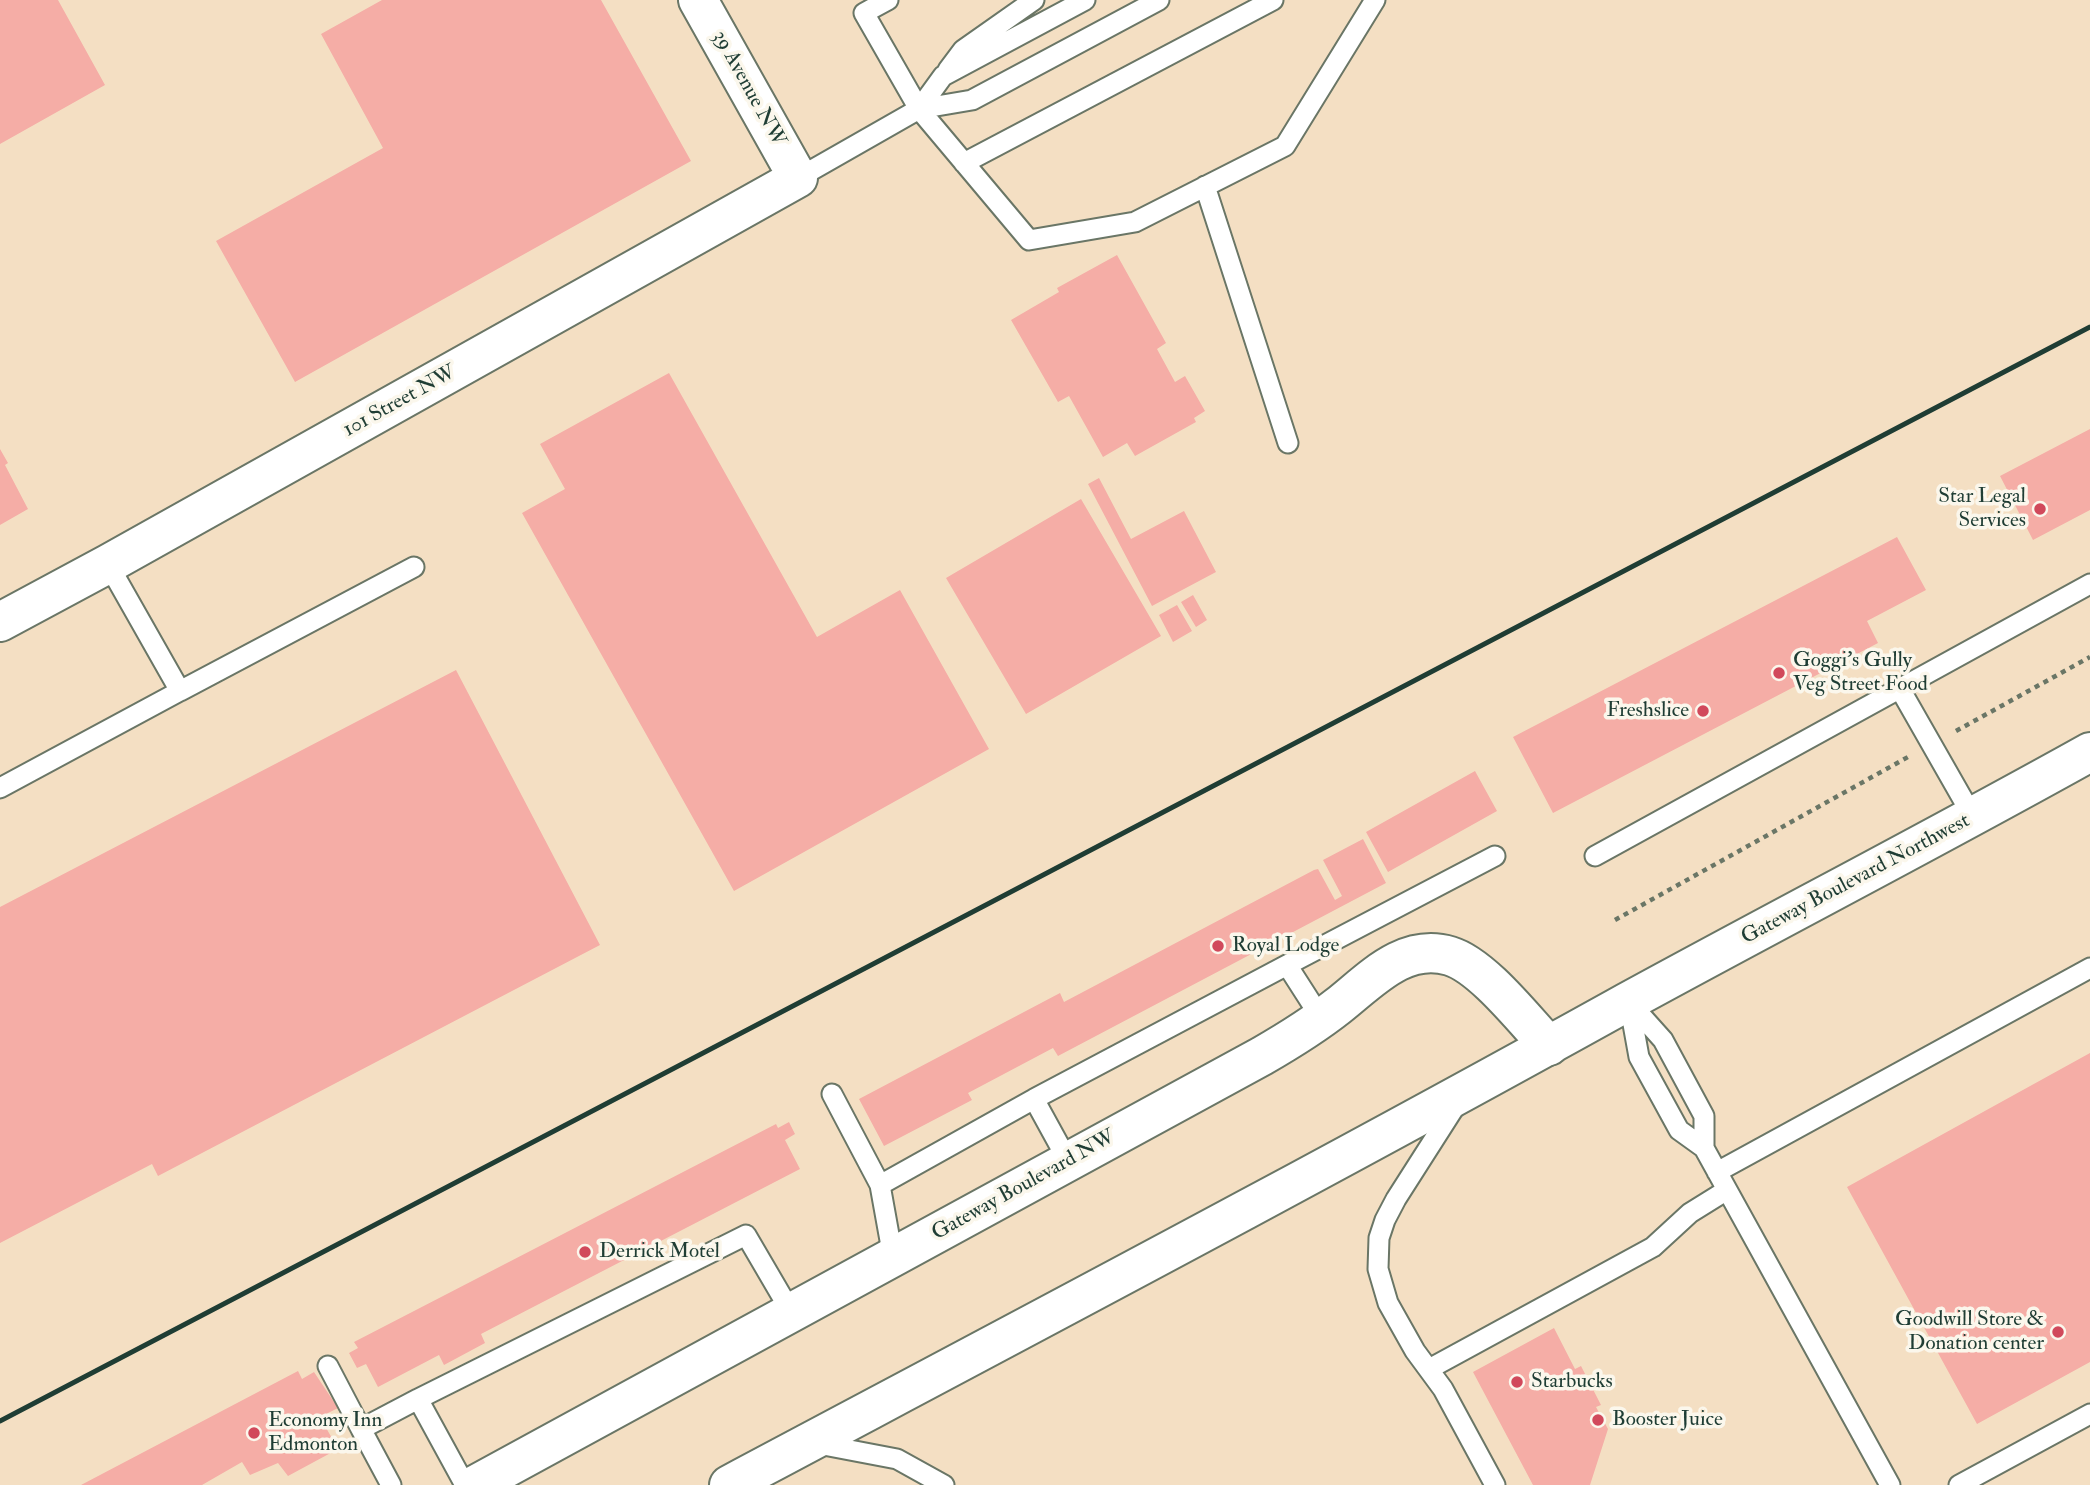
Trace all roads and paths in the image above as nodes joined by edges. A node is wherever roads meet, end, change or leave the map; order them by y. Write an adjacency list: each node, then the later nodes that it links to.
1 (698, 0): 12 (main road, 39 Avenue NW)
2 (888, 0): 8 (lane)
3 (1034, 0): 9 (lane)
4 (1086, 0): 9 (lane)
5 (1159, 0): 10 (lane)
6 (1273, 0): 11 (lane)
7 (1375, 0): 13 (lane)
8 (860, 7): 10 (lane)
9 (943, 76): 10 (lane)
10 (919, 109): 11 (lane); 12 (lane)
11 (964, 163): 13 (lane)
12 (798, 178): 15 (main road, 101 Street NW)
13 (1205, 186): 14 (lane)
14 (1288, 443)
15 (108, 564): 18 (main road, 101 Street NW); 21 (lane)
16 (414, 567): 21 (lane)
17 (2090, 584): 20 (lane)
18 (0, 622)
19 (2090, 657): 22 (path)
20 (1900, 689): 22 (lane); 27 (lane)
21 (180, 691): 24 (lane)
22 (1931, 745): 25 (lane); 28 (path)
23 (2090, 752): 25 (main road, Gateway Boulevard Northwest)
24 (0, 788)
25 (1973, 817): 31 (main road, Gateway Boulevard Northwest)
26 (1495, 856): 29 (lane)
27 (1595, 856)
28 (1615, 920)
29 (1287, 965): 32 (lane); 36 (lane)
30 (2090, 968): 39 (lane)
31 (1625, 1004): 33 (main road); 37 (lane); 37 (lane)
32 (1321, 1018): 33 (main road, Gateway Boulevard NW); 38 (main road, Gateway Boulevard NW)
33 (1549, 1046): 34 (main road)
34 (1464, 1093): 45 (lane); 49 (main road)
35 (832, 1094): 40 (lane)
36 (1034, 1098): 38 (lane); 40 (lane)
37 (1704, 1149): 39 (lane)
38 (1068, 1161): 42 (main road, Gateway Boulevard NW)
39 (1717, 1172): 41 (lane)
40 (880, 1185): 42 (lane)
41 (1727, 1190): 45 (lane); 56 (lane)
42 (892, 1257): 43 (main road, Gateway Boulevard NW)
43 (791, 1312): 46 (lane); 52 (main road, Gateway Boulevard NW)
44 (328, 1366): 48 (lane)
45 (1429, 1369): 55 (lane)
46 (418, 1399): 48 (lane); 51 (lane)
47 (2090, 1414): 57 (lane)
48 (361, 1429): 50 (lane)
49 (809, 1442): 53 (main road); 54 (lane)
50 (391, 1485)
51 (466, 1485)
52 (475, 1485)
53 (729, 1485)
54 (944, 1485)
55 (1495, 1485)
56 (1890, 1485)
57 (1959, 1485)

